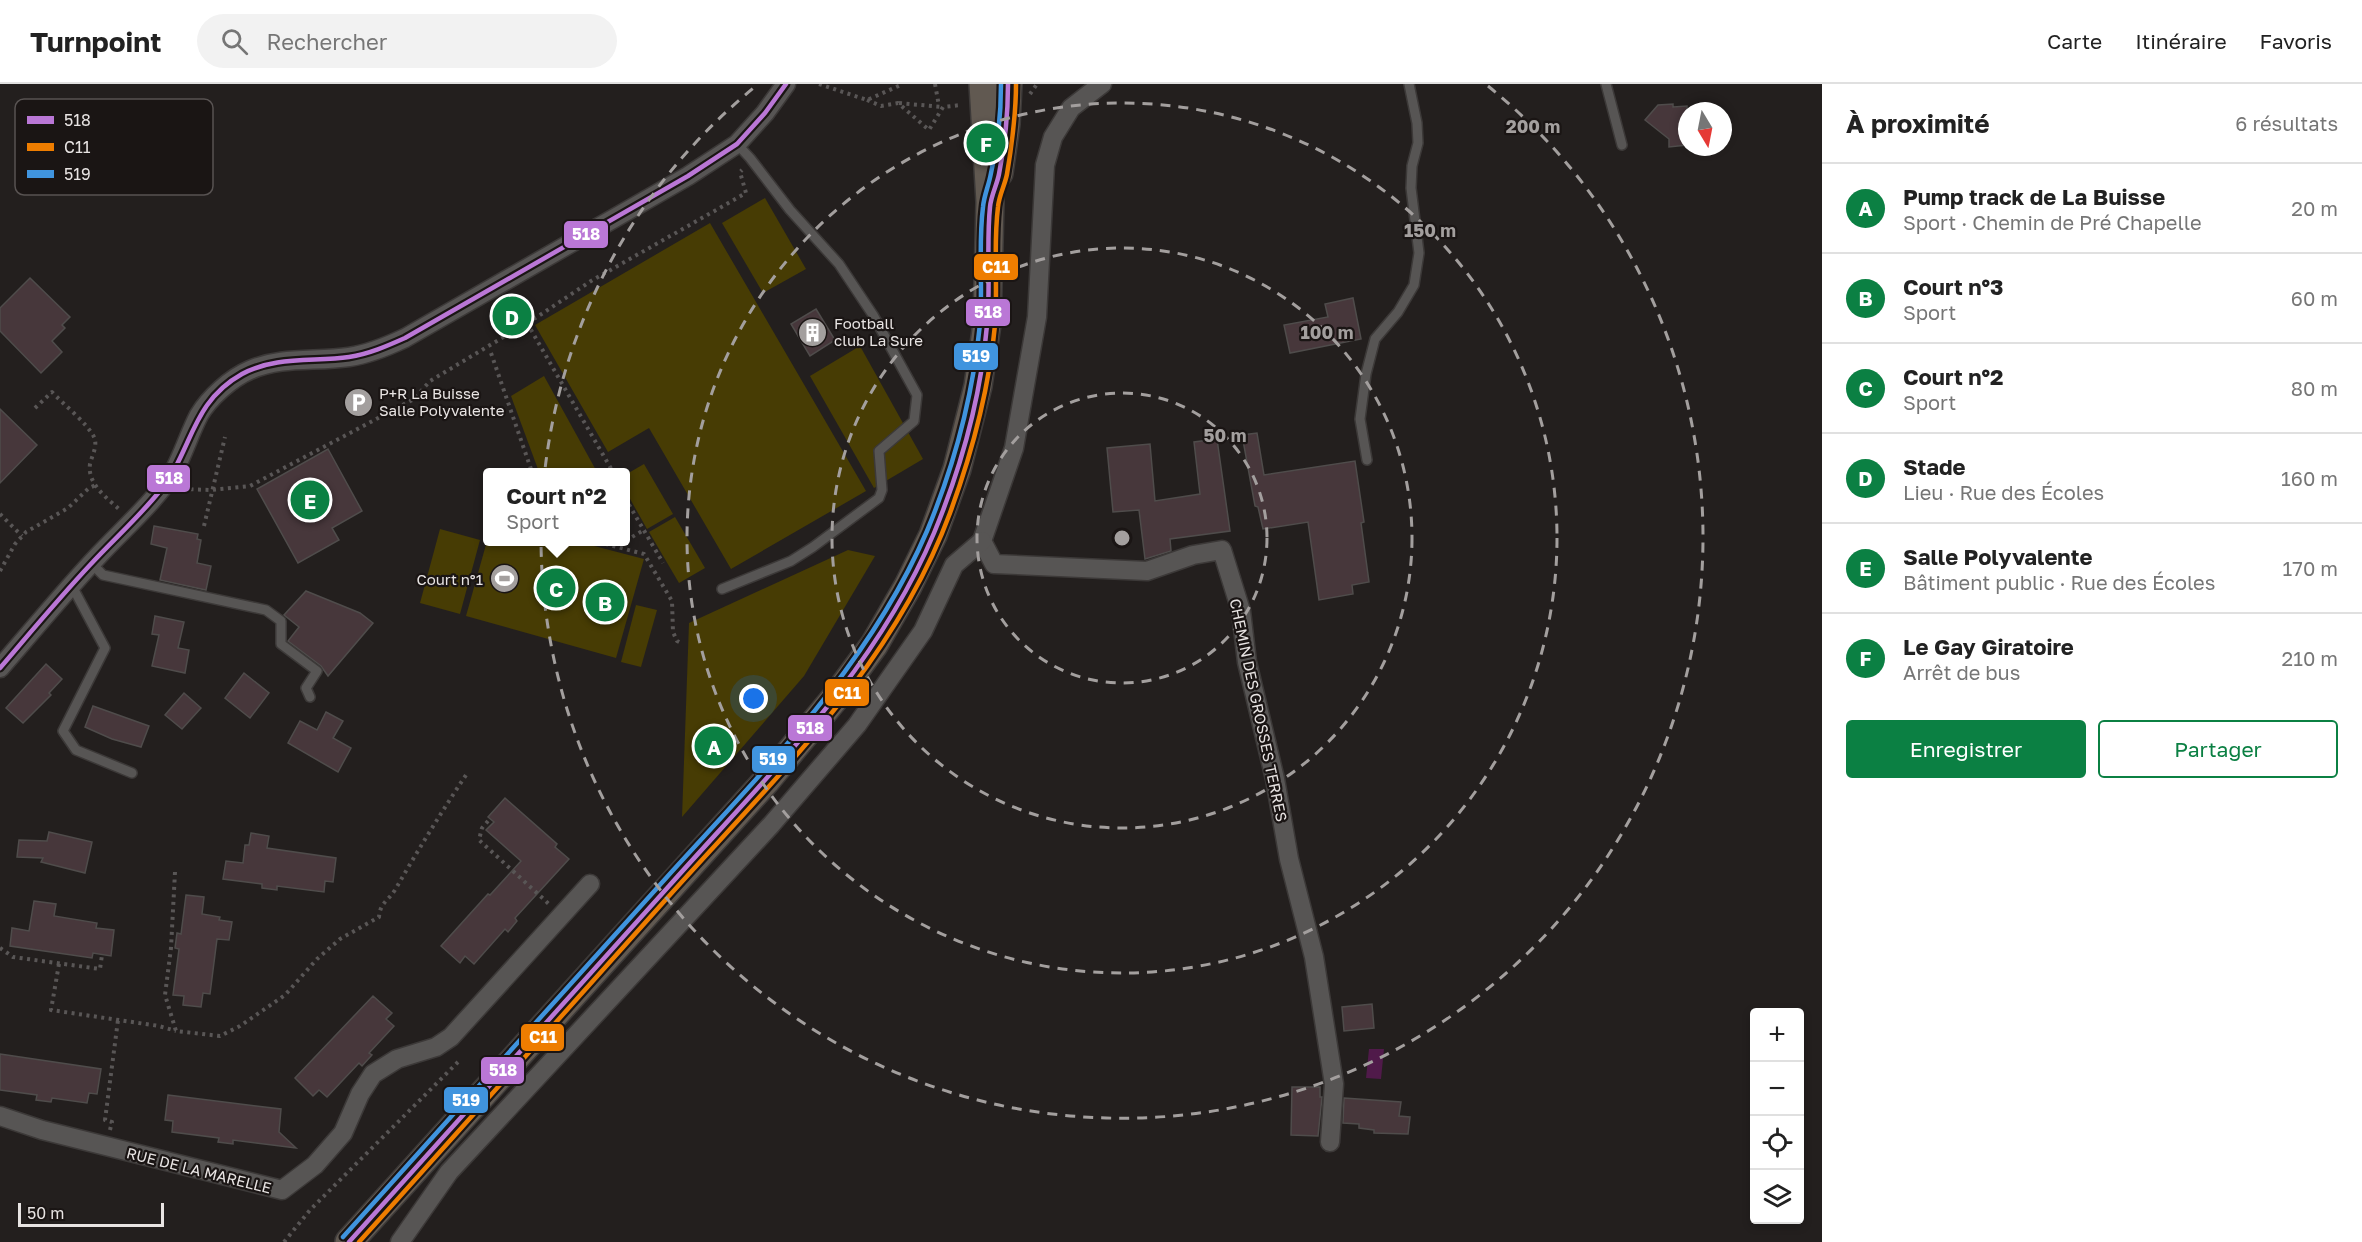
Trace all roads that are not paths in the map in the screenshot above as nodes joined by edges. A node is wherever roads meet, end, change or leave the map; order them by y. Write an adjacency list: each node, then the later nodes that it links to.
1 (786, 84): 7 (street)
2 (983, 84): 9 (main road)
3 (1008, 84): 9 (main road)
4 (1102, 84): 11 (street)
5 (1408, 84): 10 (lane)
6 (1606, 84): 8 (lane)
7 (737, 144): 12 (street); 14 (lane)
8 (1622, 145)
9 (990, 202): 21 (main road)
10 (1367, 460)
11 (982, 541): 20 (street, CHEMIN DES GROSSES TERRES); 22 (street)
12 (91, 563): 13 (street); 16 (lane)
13 (72, 586): 15 (street); 17 (lane)
14 (722, 589)
15 (1, 664)
16 (310, 698)
17 (132, 773)
18 (590, 884): 19 (street, RUE DE LA MARELLE)
19 (0, 1116)
20 (1330, 1142)
21 (349, 1242)
22 (400, 1242)

